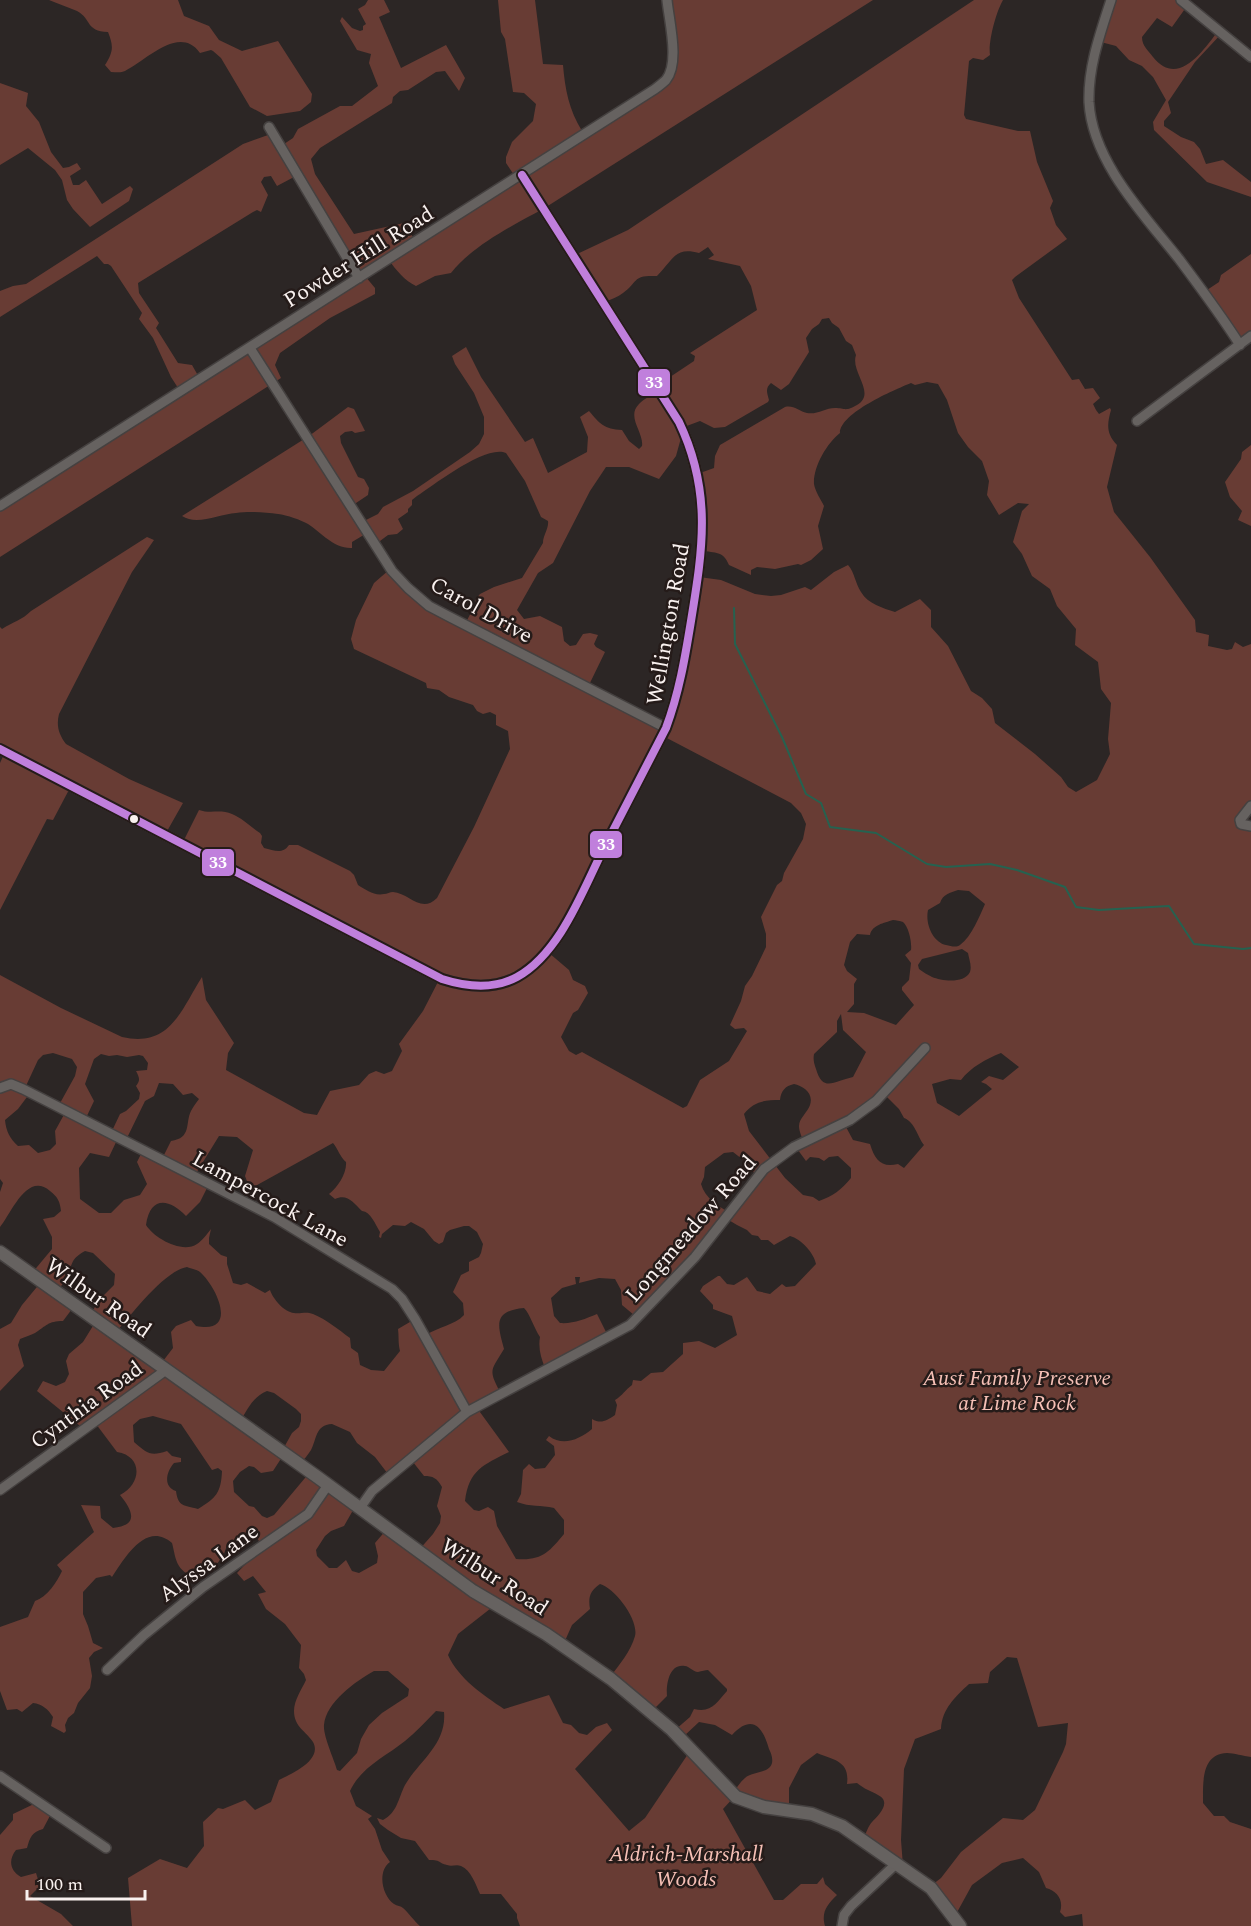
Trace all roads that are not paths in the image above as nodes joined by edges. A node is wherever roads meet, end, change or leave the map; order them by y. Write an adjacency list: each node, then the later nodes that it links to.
1 (667, 0): 6 (street, Powder Hill Road)
2 (1111, 0): 9 (street)
3 (1181, 0): 4 (street)
4 (1251, 57)
5 (269, 127): 7 (street)
6 (522, 175): 7 (street, Powder Hill Road); 13 (street, Wellington Road)
7 (359, 278): 10 (street, Powder Hill Road)
8 (1251, 336): 9 (street)
9 (1240, 345): 11 (street)
10 (250, 348): 12 (street, Powder Hill Road); 13 (street, Carol Drive)
11 (1137, 421)
12 (0, 506)
13 (666, 728): 14 (street, Wellington Road)
14 (0, 749)
15 (1251, 806): 16 (street)
16 (1251, 826)
17 (925, 1048): 21 (street, Longmeadow Road)
18 (0, 1088): 21 (street, Lampercock Lane)
19 (0, 1252): 20 (street, Wilbur Road)
20 (166, 1370): 22 (street, Wilbur Road); 23 (street, Cynthia Road)
21 (467, 1412): 24 (street, Longmeadow Road)
22 (328, 1485): 24 (street, Wilbur Road); 25 (street, Alyssa Lane)
23 (0, 1490)
24 (360, 1508): 28 (street, Wilbur Road)
25 (107, 1670)
26 (0, 1776): 27 (street)
27 (106, 1848)
28 (896, 1864): 29 (street); 30 (street, Wilbur Road)
29 (842, 1926)
30 (960, 1926)

